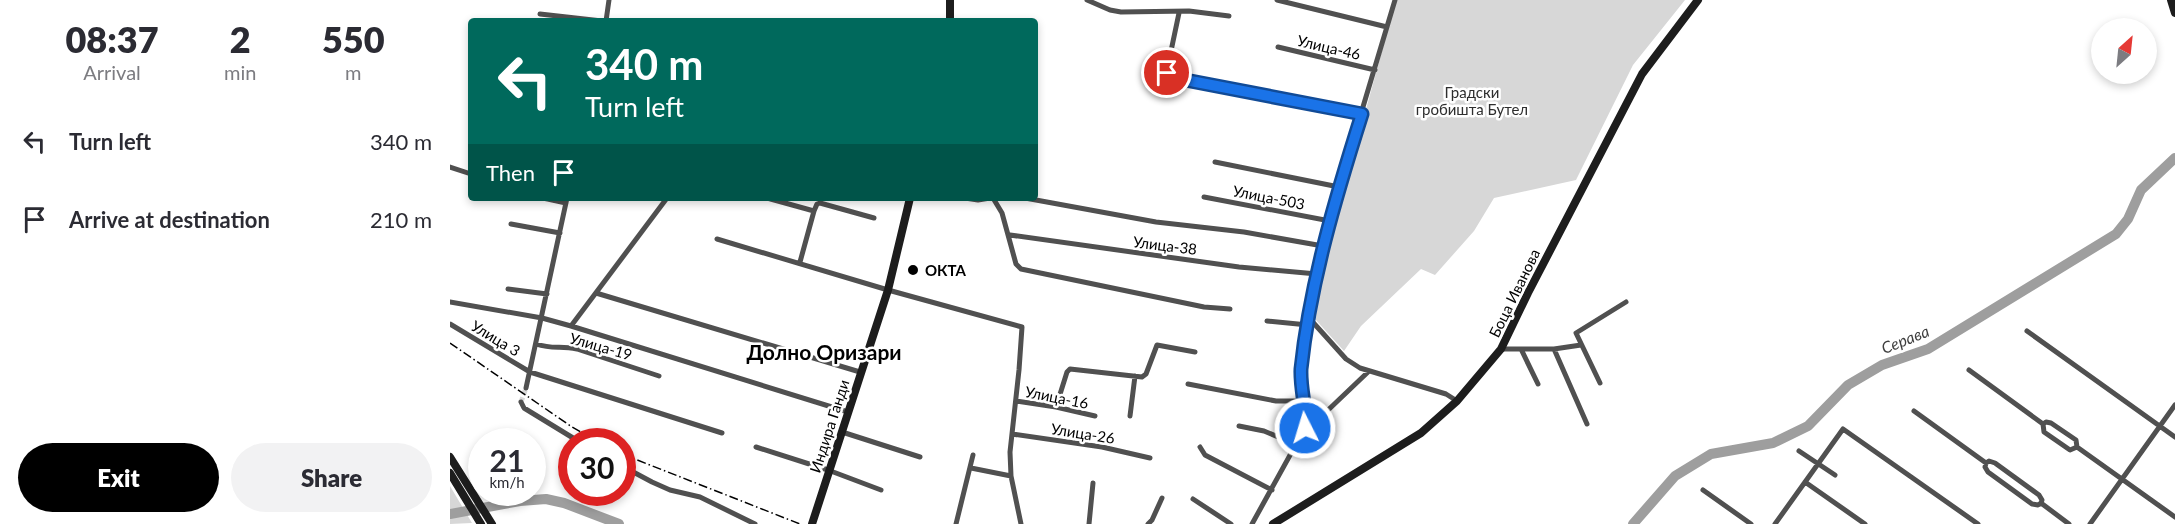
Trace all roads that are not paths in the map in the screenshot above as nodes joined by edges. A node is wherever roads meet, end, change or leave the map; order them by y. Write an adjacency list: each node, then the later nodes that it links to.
1 (609, 0): 13 (street)
2 (1091, 0): 8 (street)
3 (1277, 0): 15 (street)
4 (1395, 0): 15 (street)
5 (1698, 0): 55 (street, Боца Иванова)
6 (2170, 0): 9 (street)
7 (949, 1): 14 (street)
8 (1179, 13): 11 (street); 18 (street)
9 (2175, 13)
10 (540, 14): 12 (street)
11 (1229, 16)
12 (575, 18)
13 (606, 18)
14 (950, 18)
15 (1387, 27): 17 (street)
16 (1278, 47): 17 (street, Улица-46)
17 (1375, 70): 18 (street)
18 (1362, 114): 22 (street)
19 (1215, 162): 22 (street)
20 (450, 167): 21 (street)
21 (468, 173)
22 (1339, 187): 32 (street)
23 (1204, 197): 32 (street, Улица-503)
24 (567, 201): 34 (street)
25 (665, 201): 42 (street)
26 (778, 201): 30 (street)
27 (909, 201): 41 (street, Индира Ганди)
28 (993, 201): 35 (street)
29 (1038, 201): 37 (street)
30 (814, 211): 31 (street); 38 (street)
31 (874, 218)
32 (1330, 221): 37 (street)
33 (511, 224): 34 (street)
34 (560, 233): 43 (street)
35 (1010, 235): 39 (street, Улица-38); 46 (street)
36 (717, 239): 38 (street)
37 (1323, 246): 39 (street)
38 (800, 262): 41 (street)
39 (1317, 274): 49 (street)
40 (508, 289): 43 (street)
41 (888, 290): 61 (street, Индира Ганди); 70 (street)
42 (596, 293): 51 (street); 61 (street)
43 (547, 294): 47 (street)
44 (450, 302): 47 (street)
45 (1626, 302): 54 (street)
46 (1230, 309)
47 (542, 318): 51 (street); 53 (street)
48 (1268, 321): 49 (street)
49 (1309, 322): 62 (street); 71 (street)
50 (450, 324): 60 (street, Улица 3)
51 (570, 326): 76 (street)
52 (2026, 332): 82 (street)
53 (536, 344): 60 (street); 63 (street, Улица-19)
54 (1581, 345): 57 (street); 65 (street)
55 (1502, 349): 56 (street); 69 (street, Боца Иванова)
56 (1521, 349): 57 (street); 67 (street)
57 (1554, 349): 79 (street)
58 (1195, 352): 64 (street)
59 (1969, 370): 80 (street)
60 (530, 372): 68 (street); 85 (street, Улица 3)
61 (860, 372): 76 (street, Индира Ганди)
62 (1368, 372): 69 (street); 87 (street)
63 (659, 376)
64 (1135, 376): 74 (street); 78 (street)
65 (1600, 383)
66 (1188, 384): 71 (street)
67 (1539, 384)
68 (526, 388)
69 (1457, 400): 127 (street, Боца Иванова)
70 (1016, 401): 74 (street, Улица-16); 86 (street)
71 (1303, 401): 87 (street)
72 (521, 402): 83 (street)
73 (2175, 405): 82 (street)
74 (1056, 407): 77 (street, Улица-16)
75 (1914, 411): 98 (street)
76 (848, 412): 84 (street, Индира Ганди)
77 (1095, 416)
78 (1130, 416)
79 (1587, 424)
80 (2043, 424): 92 (street); 92 (street)
81 (1239, 426): 89 (street)
82 (2160, 426): 88 (street); 106 (street)
83 (558, 429)
84 (842, 432): 96 (street); 101 (street, Индира Ганди)
85 (722, 434)
86 (1012, 434): 97 (street, Улица-26); 105 (street)
87 (1303, 434): 89 (street)
88 (2175, 437)
89 (1297, 445): 111 (street)
90 (756, 447): 101 (street)
91 (1200, 447): 111 (street)
92 (2077, 447): 106 (street)
93 (1798, 451): 99 (street)
94 (973, 455): 100 (street)
95 (450, 457): 109 (street)
96 (920, 457)
97 (1150, 458)
98 (1986, 463): 115 (street); 115 (street)
99 (1818, 464): 104 (street); 107 (street); 131 (street)
100 (971, 468): 105 (street); 121 (street)
101 (828, 470): 110 (street); 120 (street, Индира Ганди)
102 (450, 472): 109 (street)
103 (636, 474): 119 (street)
104 (1835, 475)
105 (1011, 476): 122 (street)
106 (2122, 479): 116 (street); 133 (street)
107 (1805, 482): 129 (street); 130 (street)
108 (1093, 483): 123 (street)
109 (466, 489): 117 (street); 118 (street)
110 (881, 490)
111 (1272, 490): 126 (street)
112 (1703, 490): 128 (street)
113 (1162, 498): 124 (street)
114 (1192, 499): 125 (street)
115 (2041, 503): 132 (street)
116 (2175, 517)
117 (492, 523)
118 (481, 524)
119 (755, 524)
120 (812, 524)
121 (956, 524)
122 (1021, 524)
123 (1089, 524)
124 (1148, 524)
125 (1231, 524)
126 (1252, 524)
127 (1273, 524)
128 (1751, 524)
129 (1776, 524)
130 (1865, 524)
131 (1978, 524)
132 (2069, 524)
133 (2090, 524)

